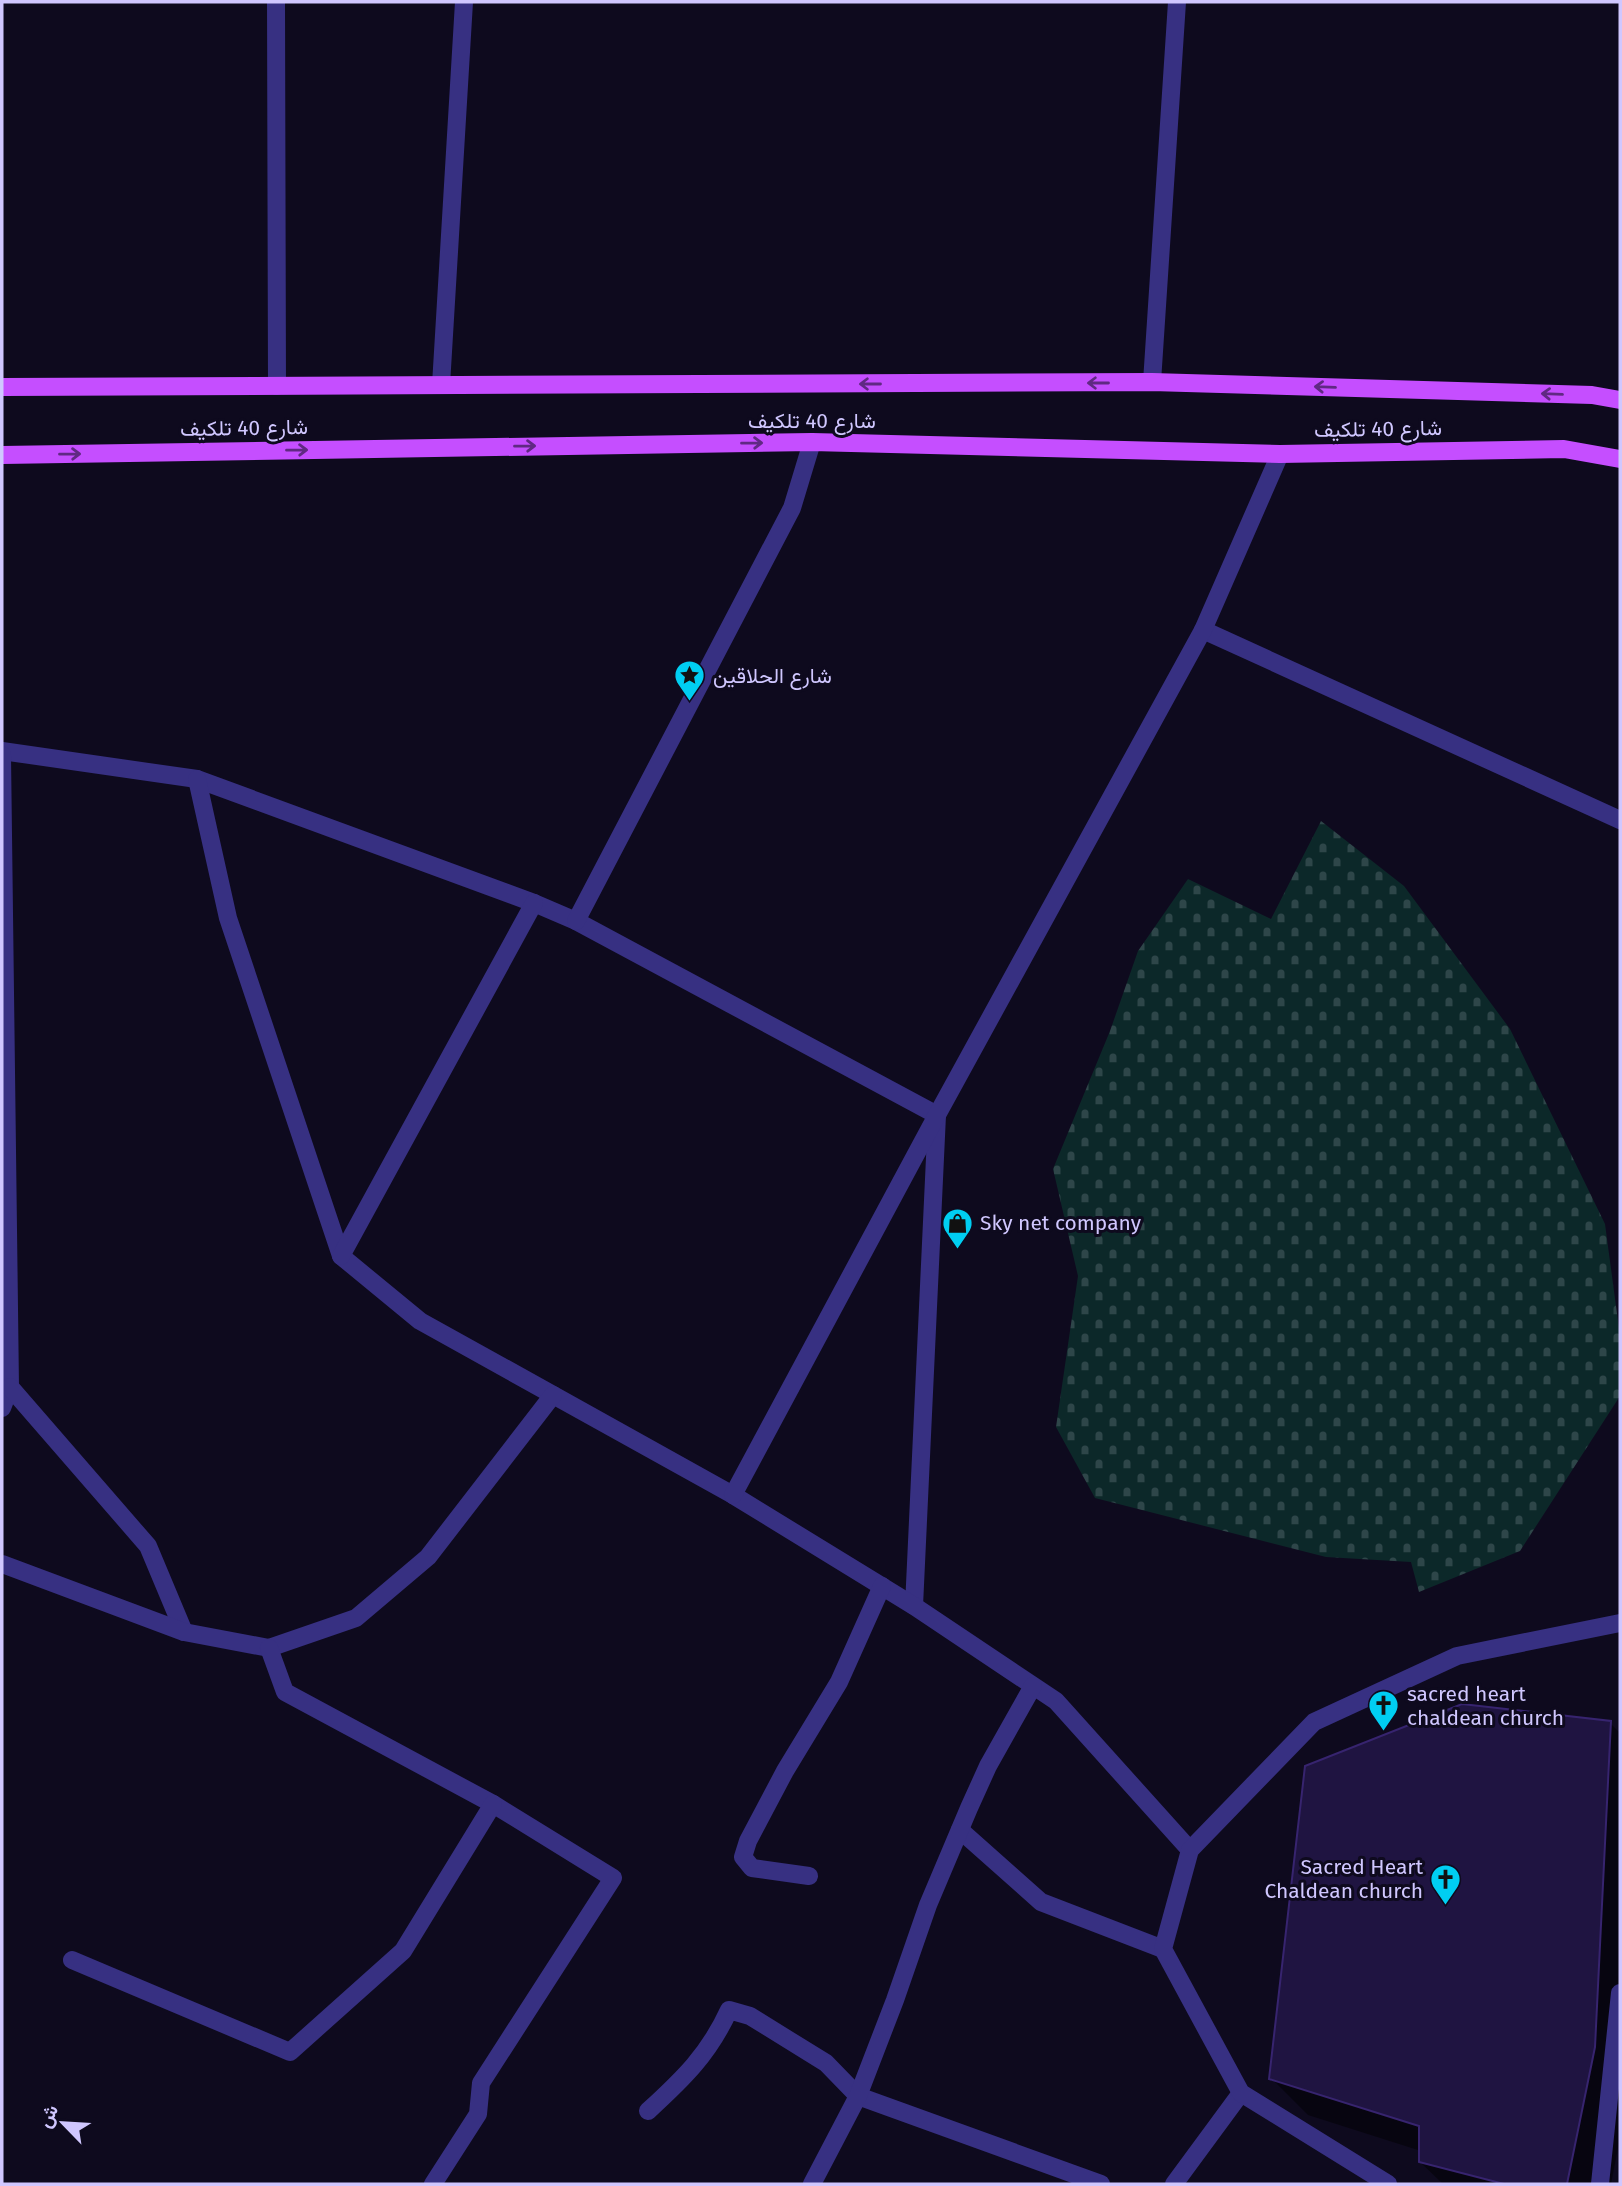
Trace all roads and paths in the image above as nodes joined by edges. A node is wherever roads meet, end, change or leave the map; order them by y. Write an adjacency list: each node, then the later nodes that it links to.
1 (276, 2): 6 (street)
2 (464, 2): 5 (street)
3 (1177, 2): 4 (street)
4 (1152, 382): 5 (main road, شارع 40 تلكيف, one-way to 5); 8 (main road, شارع 40 تلكيف, one-way to 4)
5 (441, 385): 6 (main road, شارع 40 تلكيف)
6 (277, 386): 7 (main road, شارع 40 تلكيف)
7 (2, 387)
8 (1620, 400)
9 (812, 442): 10 (main road, شارع 40 تلكيف); 11 (main road, شارع 40 تلكيف, one-way to 9); 18 (street)
10 (1280, 454): 12 (main road, شارع 40 تلكيف); 13 (street)
11 (2, 455)
12 (1620, 459)
13 (1203, 630): 16 (street); 19 (street)
14 (2, 753): 15 (street); 21 (street)
15 (197, 779): 17 (street); 20 (street)
16 (1620, 820)
17 (534, 903): 18 (street); 20 (street)
18 (576, 921): 19 (street)
19 (937, 1115): 24 (street); 27 (street)
20 (341, 1256): 22 (street)
21 (10, 1387): 23 (street); 29 (street)
22 (553, 1395): 24 (street); 30 (street)
23 (2, 1408)
24 (733, 1495): 26 (street)
25 (2, 1564): 29 (street)
26 (881, 1586): 27 (street); 35 (street)
27 (914, 1606): 31 (street)
28 (1620, 1623): 34 (street)
29 (184, 1632): 30 (street)
30 (269, 1648): 32 (street)
31 (1033, 1686): 33 (street); 34 (street)
32 (493, 1804): 37 (street); 42 (street)
33 (960, 1830): 36 (street); 40 (street)
34 (1190, 1850): 36 (street)
35 (809, 1876)
36 (1163, 1949): 39 (street)
37 (72, 1960)
38 (1620, 1993): 47 (street)
39 (1241, 2093): 45 (street); 46 (street)
40 (858, 2096): 41 (street); 43 (street); 44 (street)
41 (648, 2111)
42 (433, 2184)
43 (812, 2184)
44 (1101, 2184)
45 (1174, 2184)
46 (1388, 2184)
47 (1600, 2184)

